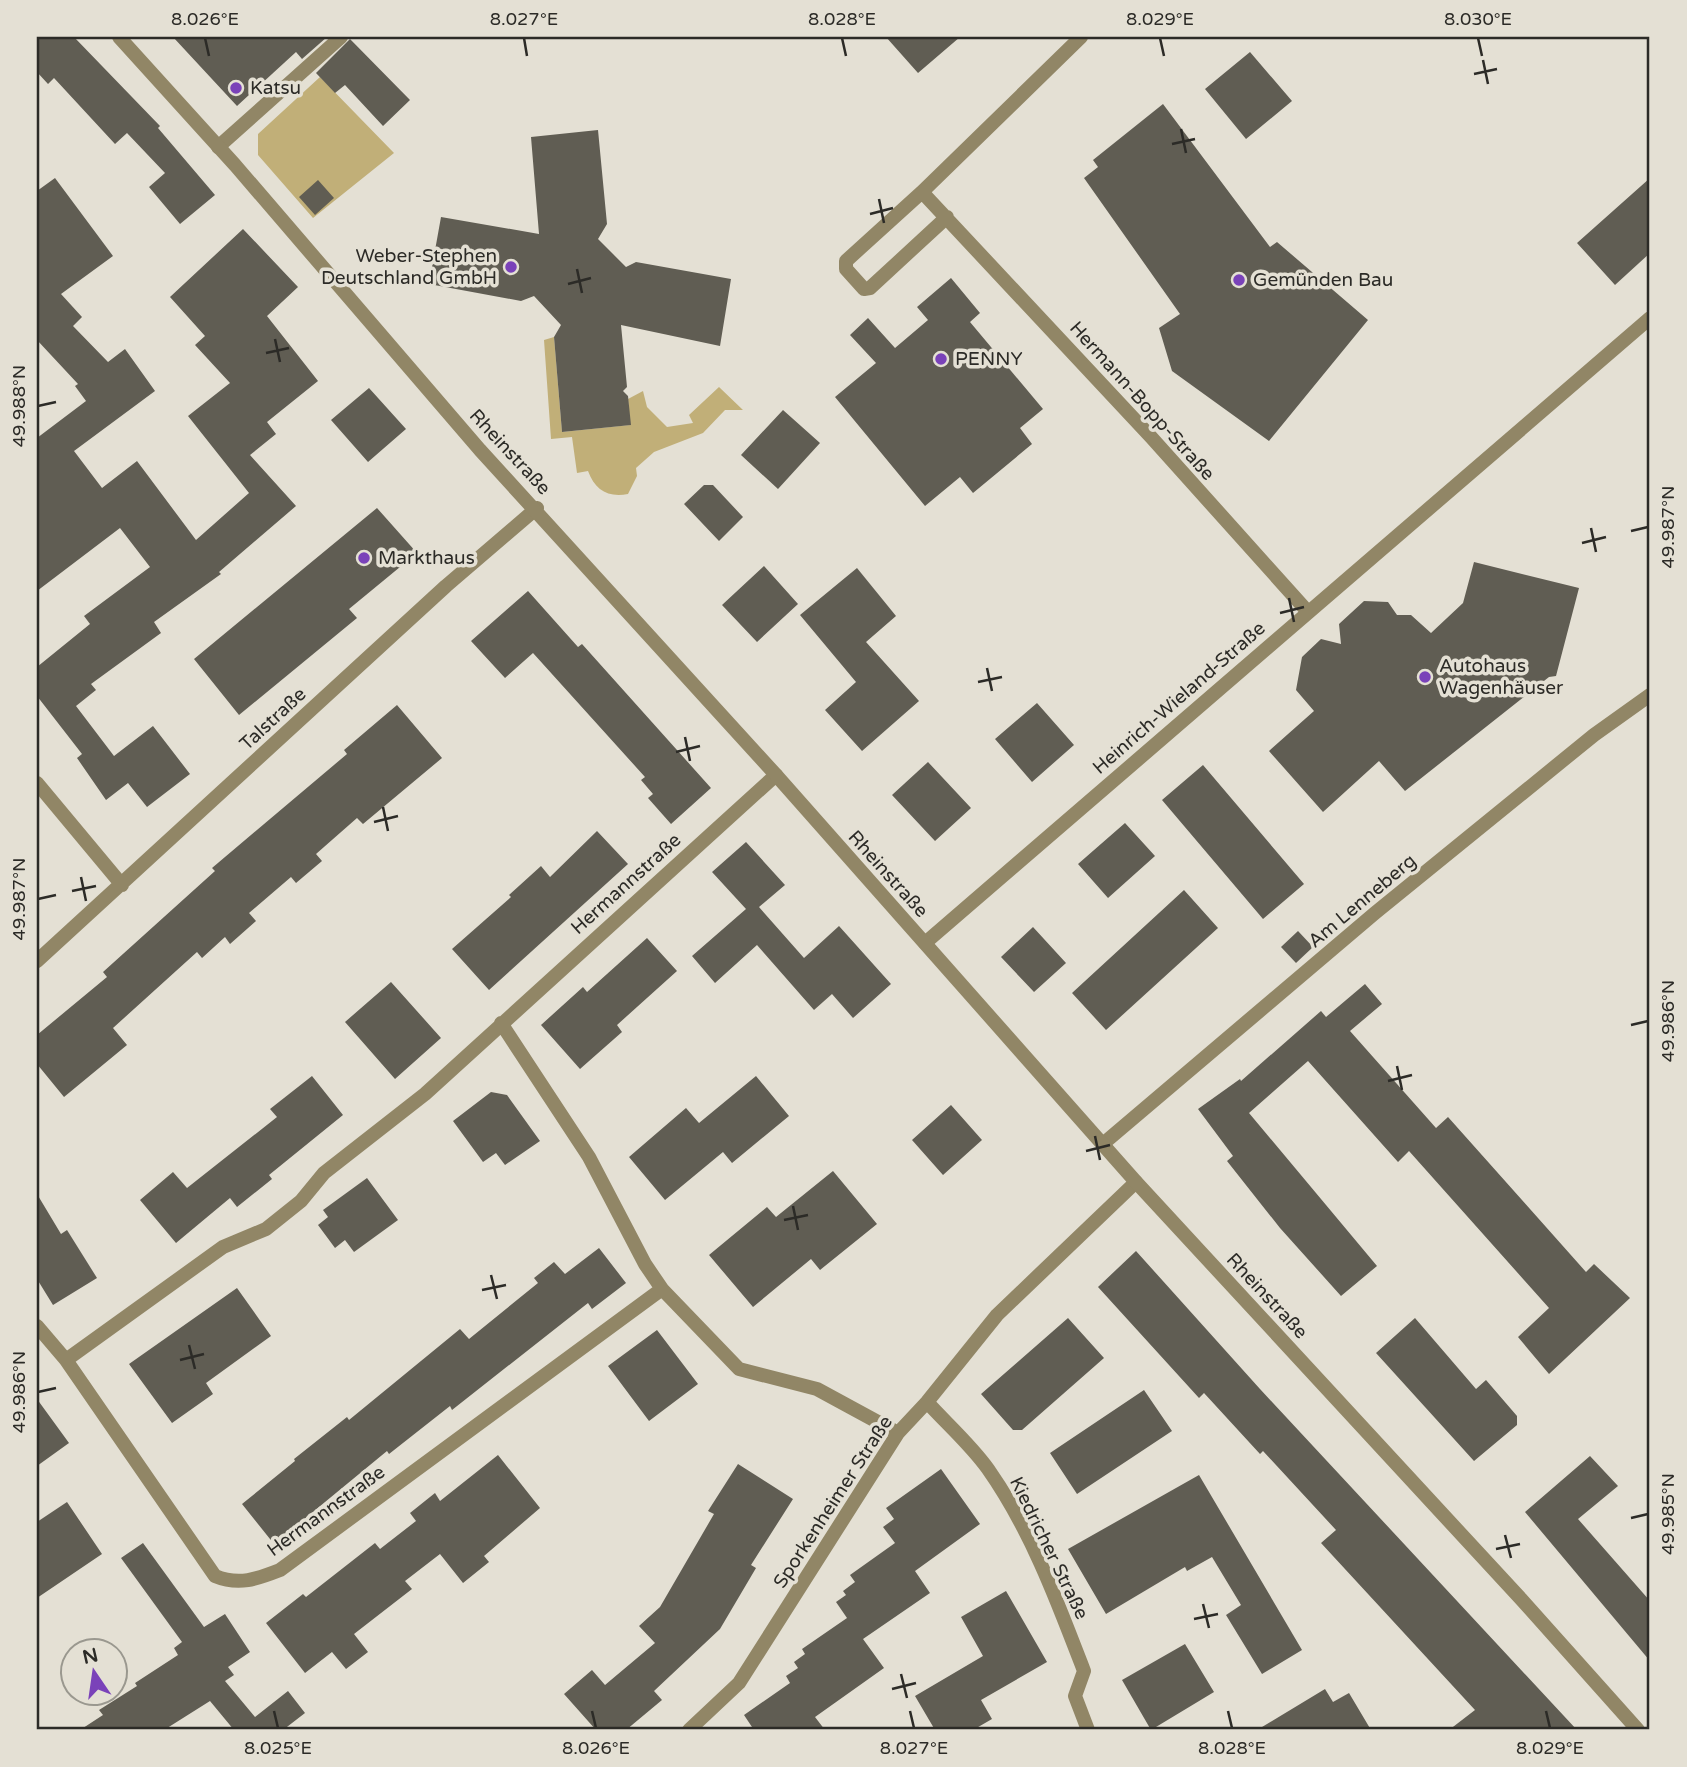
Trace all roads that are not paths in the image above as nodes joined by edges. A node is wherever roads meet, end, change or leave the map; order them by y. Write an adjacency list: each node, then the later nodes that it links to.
1 (119, 37): 4 (street, Rheinstraße)
2 (341, 37): 4 (street)
3 (1081, 37): 5 (street)
4 (218, 147): 8 (street, Rheinstraße)
5 (922, 192): 6 (street, Hermann-Bopp-Straße); 6 (street)
6 (947, 217): 9 (street, Hermann-Bopp-Straße)
7 (1650, 318): 9 (street, Heinrich-Wieland-Straße)
8 (537, 508): 11 (street, Rheinstraße); 13 (street, Talstraße)
9 (1308, 612): 14 (street, Heinrich-Wieland-Straße)
10 (1650, 695): 17 (street, Am Lenneberg)
11 (776, 775): 14 (street, Rheinstraße); 16 (street, Hermannstraße)
12 (37, 783): 13 (street)
13 (122, 885): 15 (street, Talstraße)
14 (925, 943): 17 (street, Rheinstraße)
15 (37, 961)
16 (501, 1023): 19 (street); 21 (street, Hermannstraße)
17 (1104, 1143): 18 (street, Rheinstraße)
18 (1136, 1182): 22 (street, Sporkenheimer Straße); 26 (street, Rheinstraße)
19 (662, 1289): 21 (street, Hermannstraße); 23 (street)
20 (37, 1326): 21 (street, Hermannstraße)
21 (66, 1360)
22 (927, 1402): 23 (street, Sporkenheimer Straße); 25 (street, Kiedricher Straße)
23 (898, 1433): 24 (street, Sporkenheimer Straße)
24 (689, 1730)
25 (1087, 1730)
26 (1638, 1730)

